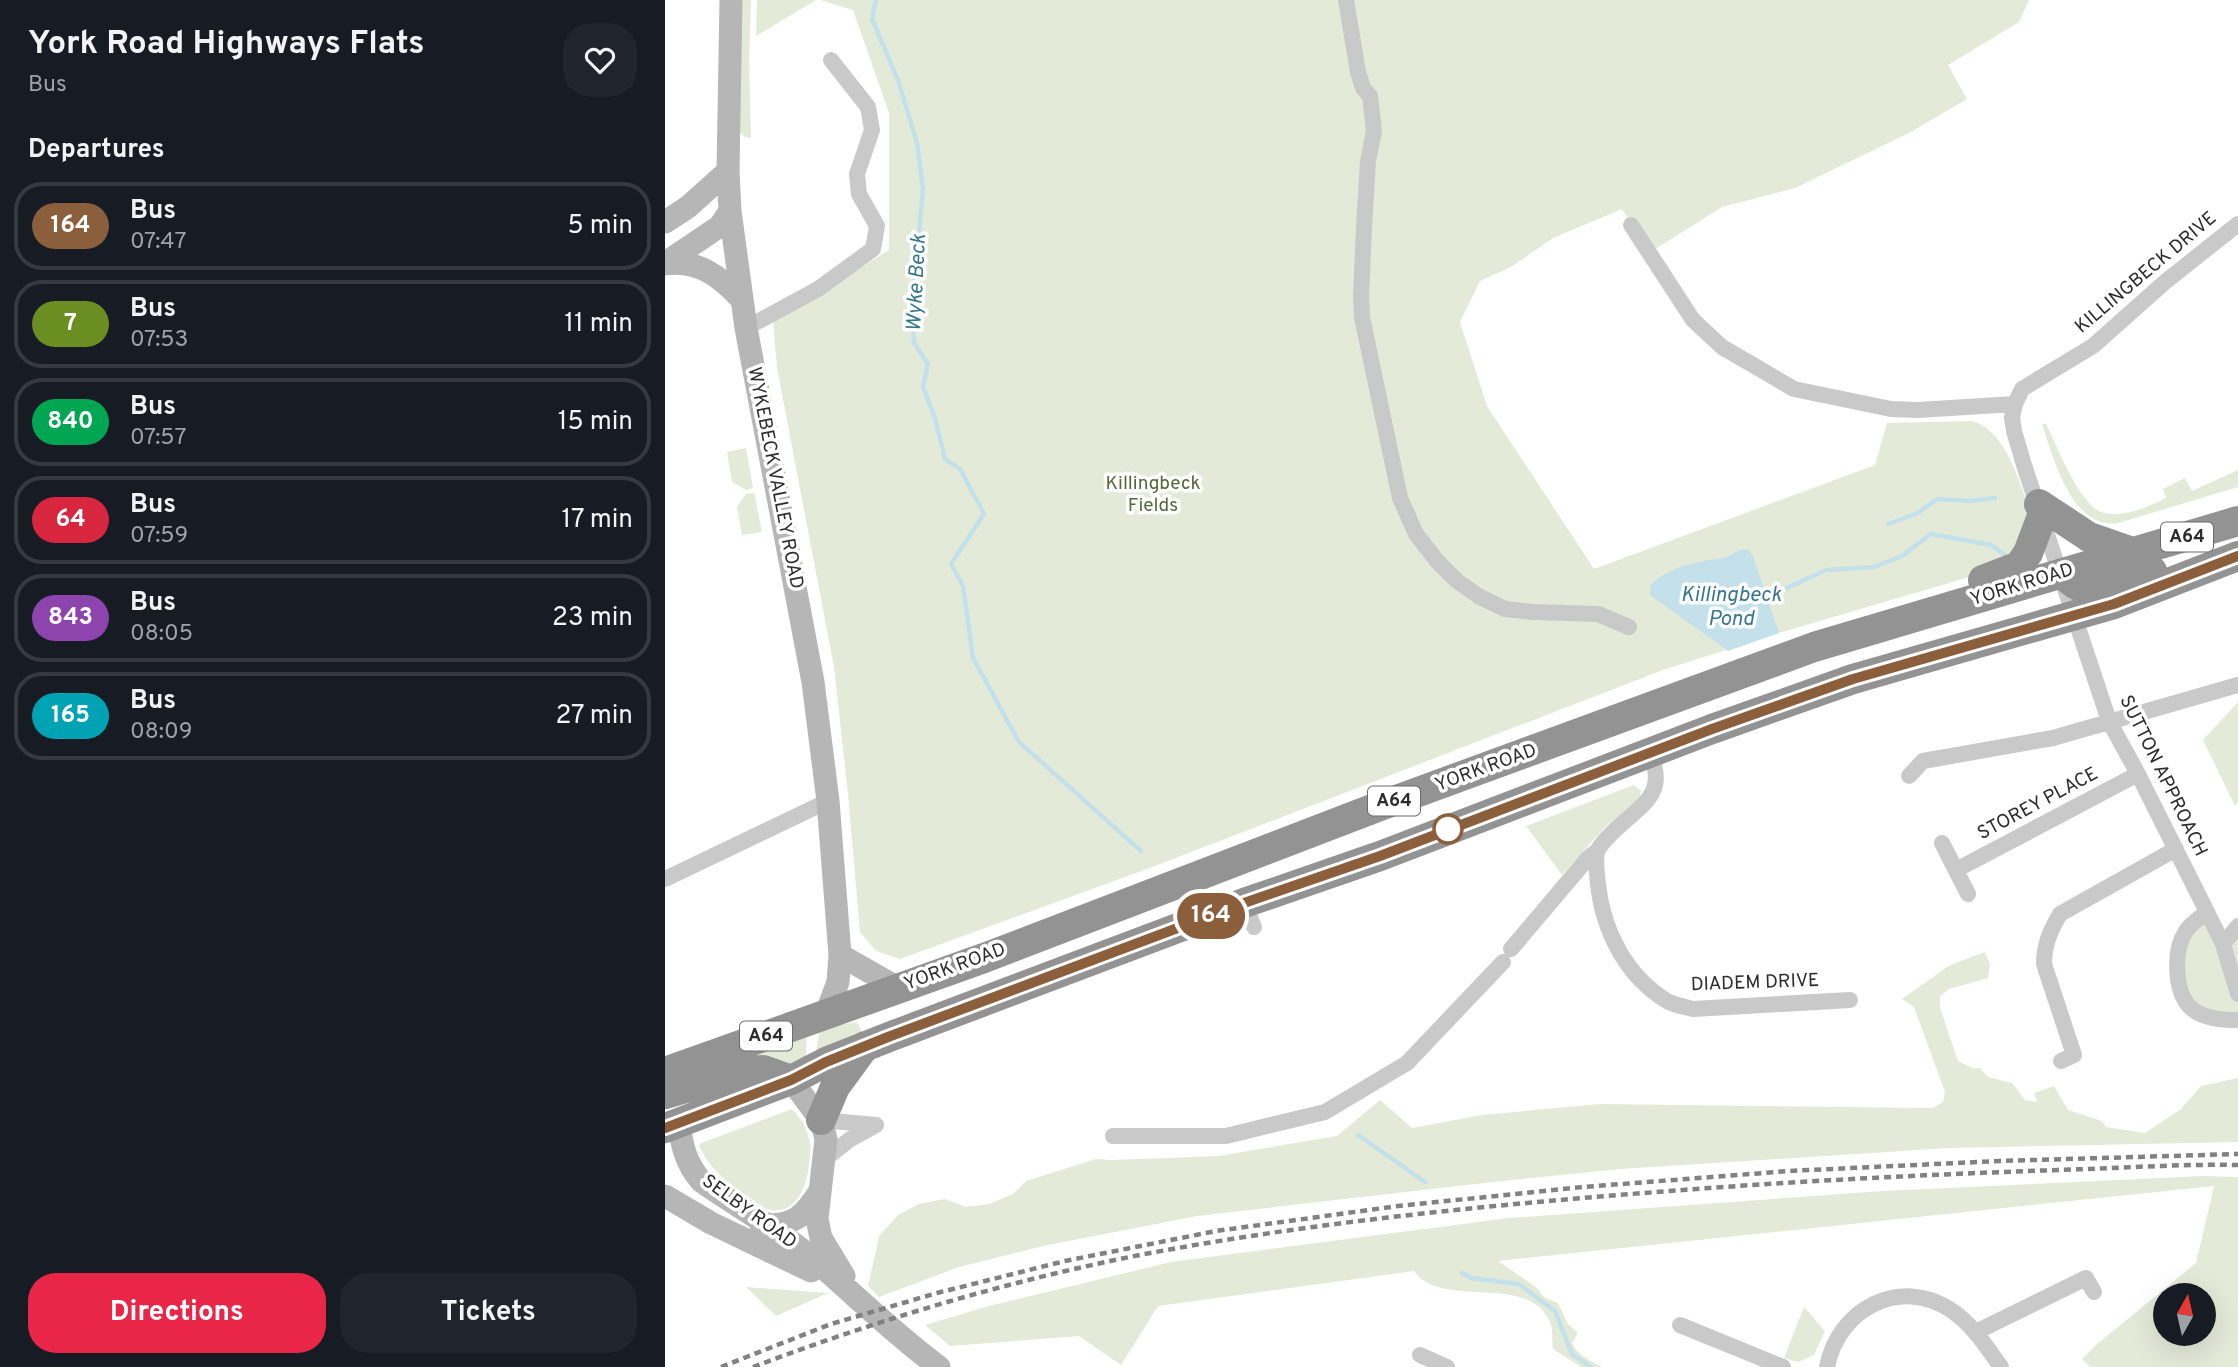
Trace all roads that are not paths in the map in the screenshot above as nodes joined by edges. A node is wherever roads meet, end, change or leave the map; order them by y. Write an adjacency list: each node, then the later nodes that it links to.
1 (731, 0): 4 (street, WYKEBECK VALLEY ROAD)
2 (1346, 0): 20 (street)
3 (831, 60): 11 (street)
4 (728, 172): 5 (street, WYKEBECK VALLEY ROAD); 6 (street)
5 (730, 211): 9 (street); 10 (street, WYKEBECK VALLEY ROAD)
6 (665, 222)
7 (2238, 224): 12 (street, KILLINGBECK DRIVE)
8 (1631, 225): 12 (street)
9 (665, 263): 10 (street)
10 (742, 300): 11 (street, WYKEBECK VALLEY ROAD)
11 (746, 328): 27 (street, WYKEBECK VALLEY ROAD)
12 (2015, 404): 13 (street)
13 (2040, 510): 15 (highway); 17 (street); 21 (highway)
14 (2238, 522): 15 (highway, YORK ROAD / A64)
15 (2135, 553): 17 (highway, YORK ROAD / A64)
16 (2233, 558): 17 (highway); 19 (highway, A64)
17 (2061, 573): 18 (highway, YORK ROAD / A64); 19 (street, SUTTON APPROACH)
18 (2003, 591): 19 (highway); 21 (highway, YORK ROAD / A64)
19 (2074, 615): 23 (street, SUTTON APPROACH); 24 (highway, A64)
20 (1629, 627)
21 (1795, 654): 38 (highway, YORK ROAD / A64)
22 (2238, 685): 23 (street)
23 (2109, 721): 25 (street, SUTTON APPROACH); 26 (street)
24 (1650, 753): 30 (street); 43 (highway, A64)
25 (2138, 775): 29 (street, SUTTON APPROACH); 31 (street, STOREY PLACE)
26 (1909, 776)
27 (828, 802): 32 (street); 37 (street, WYKEBECK VALLEY ROAD)
28 (1942, 843): 31 (street)
29 (2176, 849): 34 (street, SUTTON APPROACH); 44 (street)
30 (1597, 851): 40 (street, DIADEM DRIVE); 49 (street)
31 (1956, 870): 33 (street)
32 (665, 879)
33 (1968, 894)
34 (2206, 913): 36 (street, SUTTON APPROACH); 42 (street)
35 (2238, 926): 36 (street)
36 (2223, 944): 39 (street, SUTTON APPROACH)
37 (840, 955): 38 (street); 41 (street, WYKEBECK VALLEY ROAD)
38 (898, 988): 41 (highway, YORK ROAD / A64)
39 (2237, 990)
40 (1850, 1000)
41 (826, 1014): 46 (highway, YORK ROAD / A64)
42 (2238, 1020)
43 (865, 1046): 45 (highway, A64); 47 (highway)
44 (2061, 1061)
45 (791, 1080): 46 (highway); 47 (street); 48 (highway, A64)
46 (672, 1084): 48 (highway)
47 (821, 1120): 50 (street, SELBY ROAD); 50 (street)
48 (672, 1126): 54 (street, SELBY ROAD)
49 (1113, 1136)
50 (824, 1160): 51 (street, SELBY ROAD)
51 (820, 1191): 54 (street); 55 (street, SELBY ROAD)
52 (665, 1196): 53 (street, SELBY ROAD)
53 (711, 1223): 54 (street); 55 (street, SELBY ROAD)
54 (767, 1225): 55 (street, SELBY ROAD)
55 (851, 1292): 60 (street, SELBY ROAD)
56 (2094, 1292): 58 (street)
57 (1680, 1325): 62 (street)
58 (1976, 1332): 63 (street); 64 (street)
59 (1420, 1355): 61 (street)
60 (934, 1365)
61 (1447, 1367)
62 (1783, 1367)
63 (1827, 1367)
64 (2001, 1367)

